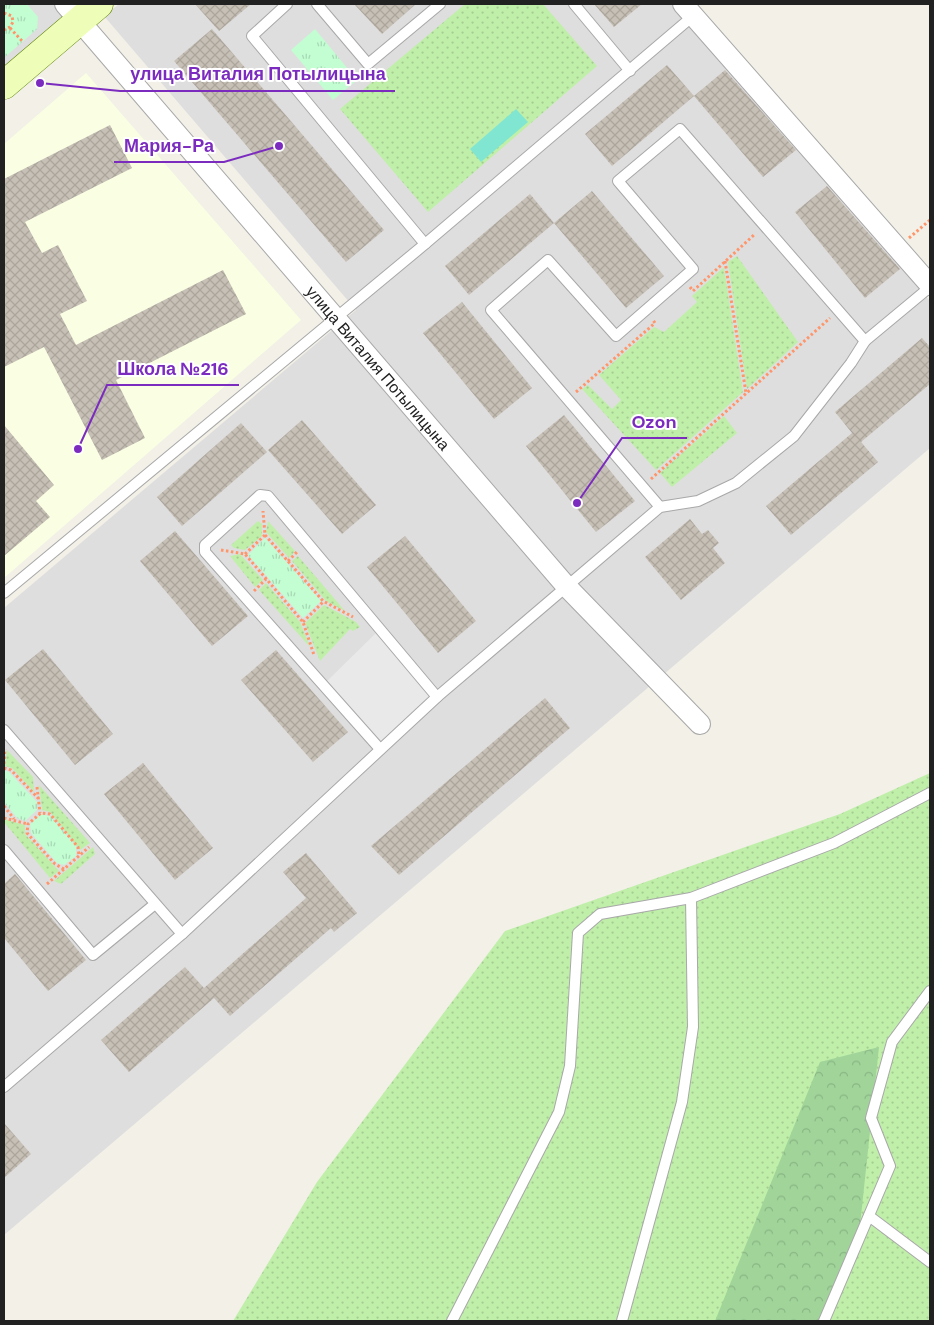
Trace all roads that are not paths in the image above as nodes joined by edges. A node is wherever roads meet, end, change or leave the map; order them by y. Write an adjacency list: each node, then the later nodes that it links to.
1 (287, 4): 9 (lane)
2 (317, 4): 3 (lane)
3 (440, 4)
4 (574, 4): 7 (lane)
5 (81, 9): 8 (street); 11 (street, улица Виталия Потылицына)
6 (688, 10): 7 (lane); 10 (street)
7 (630, 71): 9 (lane)
8 (4, 85)
9 (425, 244): 11 (lane)
10 (930, 286): 12 (lane)
11 (335, 317): 14 (street, улица Виталия Потылицына); 15 (lane)
12 (865, 341): 13 (lane); 13 (lane)
13 (660, 507): 14 (lane)
14 (567, 587): 16 (lane); 17 (street, улица Виталия Потылицына)
15 (4, 593)
16 (437, 697): 19 (lane); 19 (lane)
17 (700, 724)
18 (4, 730): 23 (lane)
19 (380, 749): 24 (lane)
20 (930, 793): 22 (lane)
21 (4, 850): 23 (lane)
22 (691, 898): 29 (lane); 30 (lane)
23 (155, 904): 24 (lane)
24 (182, 934): 26 (lane)
25 (930, 991): 27 (lane)
26 (4, 1087)
27 (869, 1216): 28 (lane); 31 (lane)
28 (930, 1262)
29 (452, 1321)
30 (622, 1321)
31 (824, 1321)

